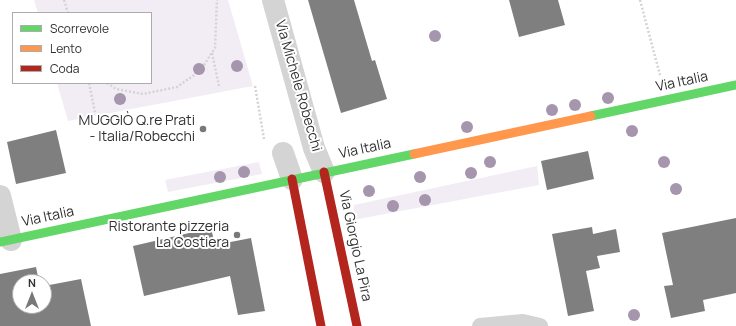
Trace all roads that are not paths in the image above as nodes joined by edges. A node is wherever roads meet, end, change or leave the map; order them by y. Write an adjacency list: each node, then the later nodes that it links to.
1 (273, 0): 4 (street, Via Michele Robecchi)
2 (736, 85): 4 (street, Via Italia)
3 (284, 153): 5 (street)
4 (324, 172): 5 (street, Via Italia); 9 (street, Via Giorgio La Pira)
5 (292, 179): 7 (street, Via Italia); 8 (street)
6 (0, 196): 7 (street)
7 (6, 241)
8 (321, 326)
9 (357, 326)
10 (480, 326): 11 (lane)
11 (540, 326)

